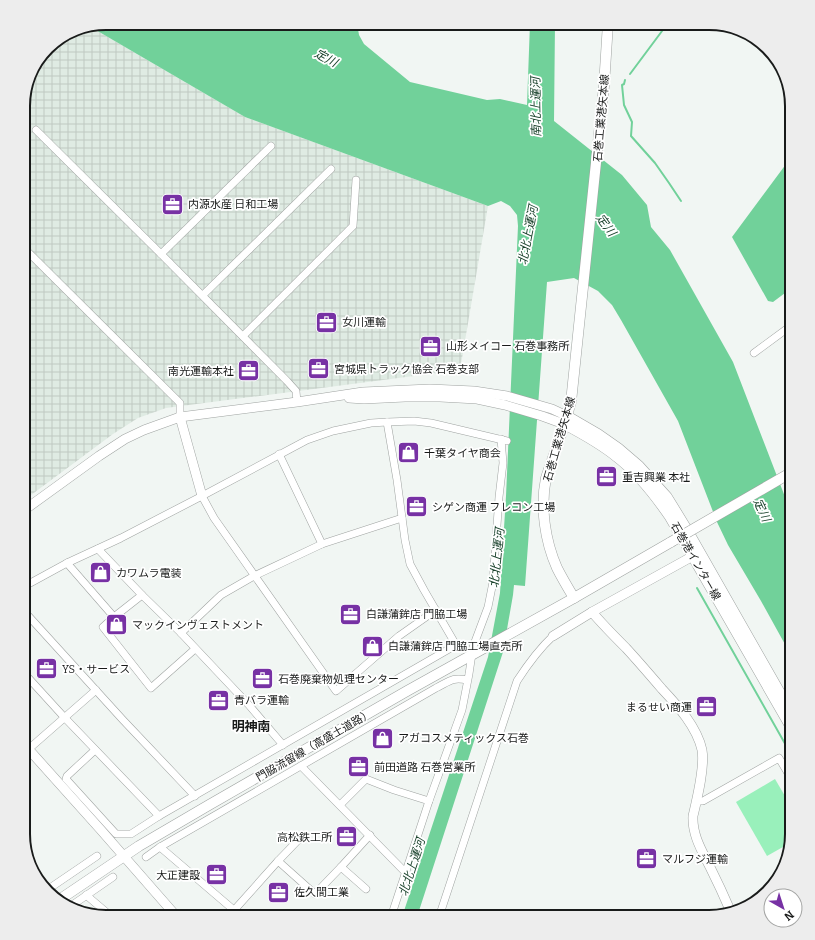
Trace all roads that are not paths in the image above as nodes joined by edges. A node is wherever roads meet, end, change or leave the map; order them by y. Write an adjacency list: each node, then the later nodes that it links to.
1 (608, 30): 16 (main road, 石巻工業港矢本線)
2 (36, 130): 7 (street)
3 (271, 146): 7 (street)
4 (331, 169): 8 (street)
5 (356, 180): 10 (street)
6 (30, 254): 15 (street)
7 (161, 254): 8 (street)
8 (203, 296): 10 (street)
9 (785, 330): 11 (street)
10 (243, 336): 13 (street)
11 (754, 353)
12 (328, 398): 13 (street); 14 (street); 14 (street)
13 (297, 402): 15 (street)
14 (543, 411): 16 (street)
15 (180, 417): 20 (street); 21 (street)
16 (566, 420): 25 (main road, 石巻港インター線); 30 (main road, 石巻工業港矢本線); 42 (main road, 石巻港インター線)
17 (387, 422): 18 (street); 22 (street); 38 (street)
18 (279, 454): 20 (street); 23 (street)
19 (785, 476): 30 (main road, bridge)
20 (202, 496): 24 (street); 27 (street)
21 (30, 505)
22 (402, 518): 23 (street); 31 (street)
23 (322, 544): 27 (street)
24 (98, 548): 26 (street); 29 (street)
25 (693, 556): 32 (street); 44 (main road, 石巻港インター線)
26 (67, 563): 28 (street); 33 (street)
27 (254, 576): 31 (street); 35 (street)
28 (30, 583)
29 (142, 595): 33 (street); 35 (street)
30 (574, 598): 38 (main road, 門脇流留線（高盛土道路）)
31 (436, 610): 46 (street)
32 (592, 612): 36 (street); 53 (street)
33 (114, 617): 37 (street)
34 (30, 618): 41 (street)
35 (181, 633): 37 (street)
36 (553, 636): 76 (street)
37 (195, 649): 46 (street)
38 (472, 655): 40 (street); 60 (main road, 門脇流留線（高盛土道路）)
39 (30, 680): 43 (street)
40 (467, 680): 50 (street); 52 (street)
41 (96, 690): 43 (street); 51 (street)
42 (785, 702)
43 (64, 717): 45 (street); 47 (street)
44 (785, 718)
45 (30, 745)
46 (283, 745): 51 (street)
47 (95, 750): 55 (street); 55 (street)
48 (30, 754): 60 (street)
49 (785, 763): 53 (street)
50 (301, 766): 54 (street); 58 (street)
51 (195, 796): 55 (street)
52 (429, 801): 54 (street); 64 (street)
53 (696, 801): 71 (street)
54 (340, 805): 57 (street)
55 (159, 816)
56 (303, 835): 62 (street)
57 (370, 835): 63 (street); 64 (street)
58 (160, 847): 61 (street); 74 (street)
59 (97, 856): 66 (street)
60 (124, 856): 69 (main road, 門脇流留線（高盛土道路）); 73 (street)
61 (146, 857)
62 (278, 861): 63 (street); 74 (street)
63 (341, 867): 67 (street)
64 (406, 873): 75 (street)
65 (112, 877): 68 (street)
66 (51, 887)
67 (366, 889)
68 (86, 895): 70 (street); 72 (street)
69 (64, 897)
70 (75, 903)
71 (729, 908)
72 (104, 910)
73 (171, 910)
74 (234, 910)
75 (394, 910)
76 (441, 910)

